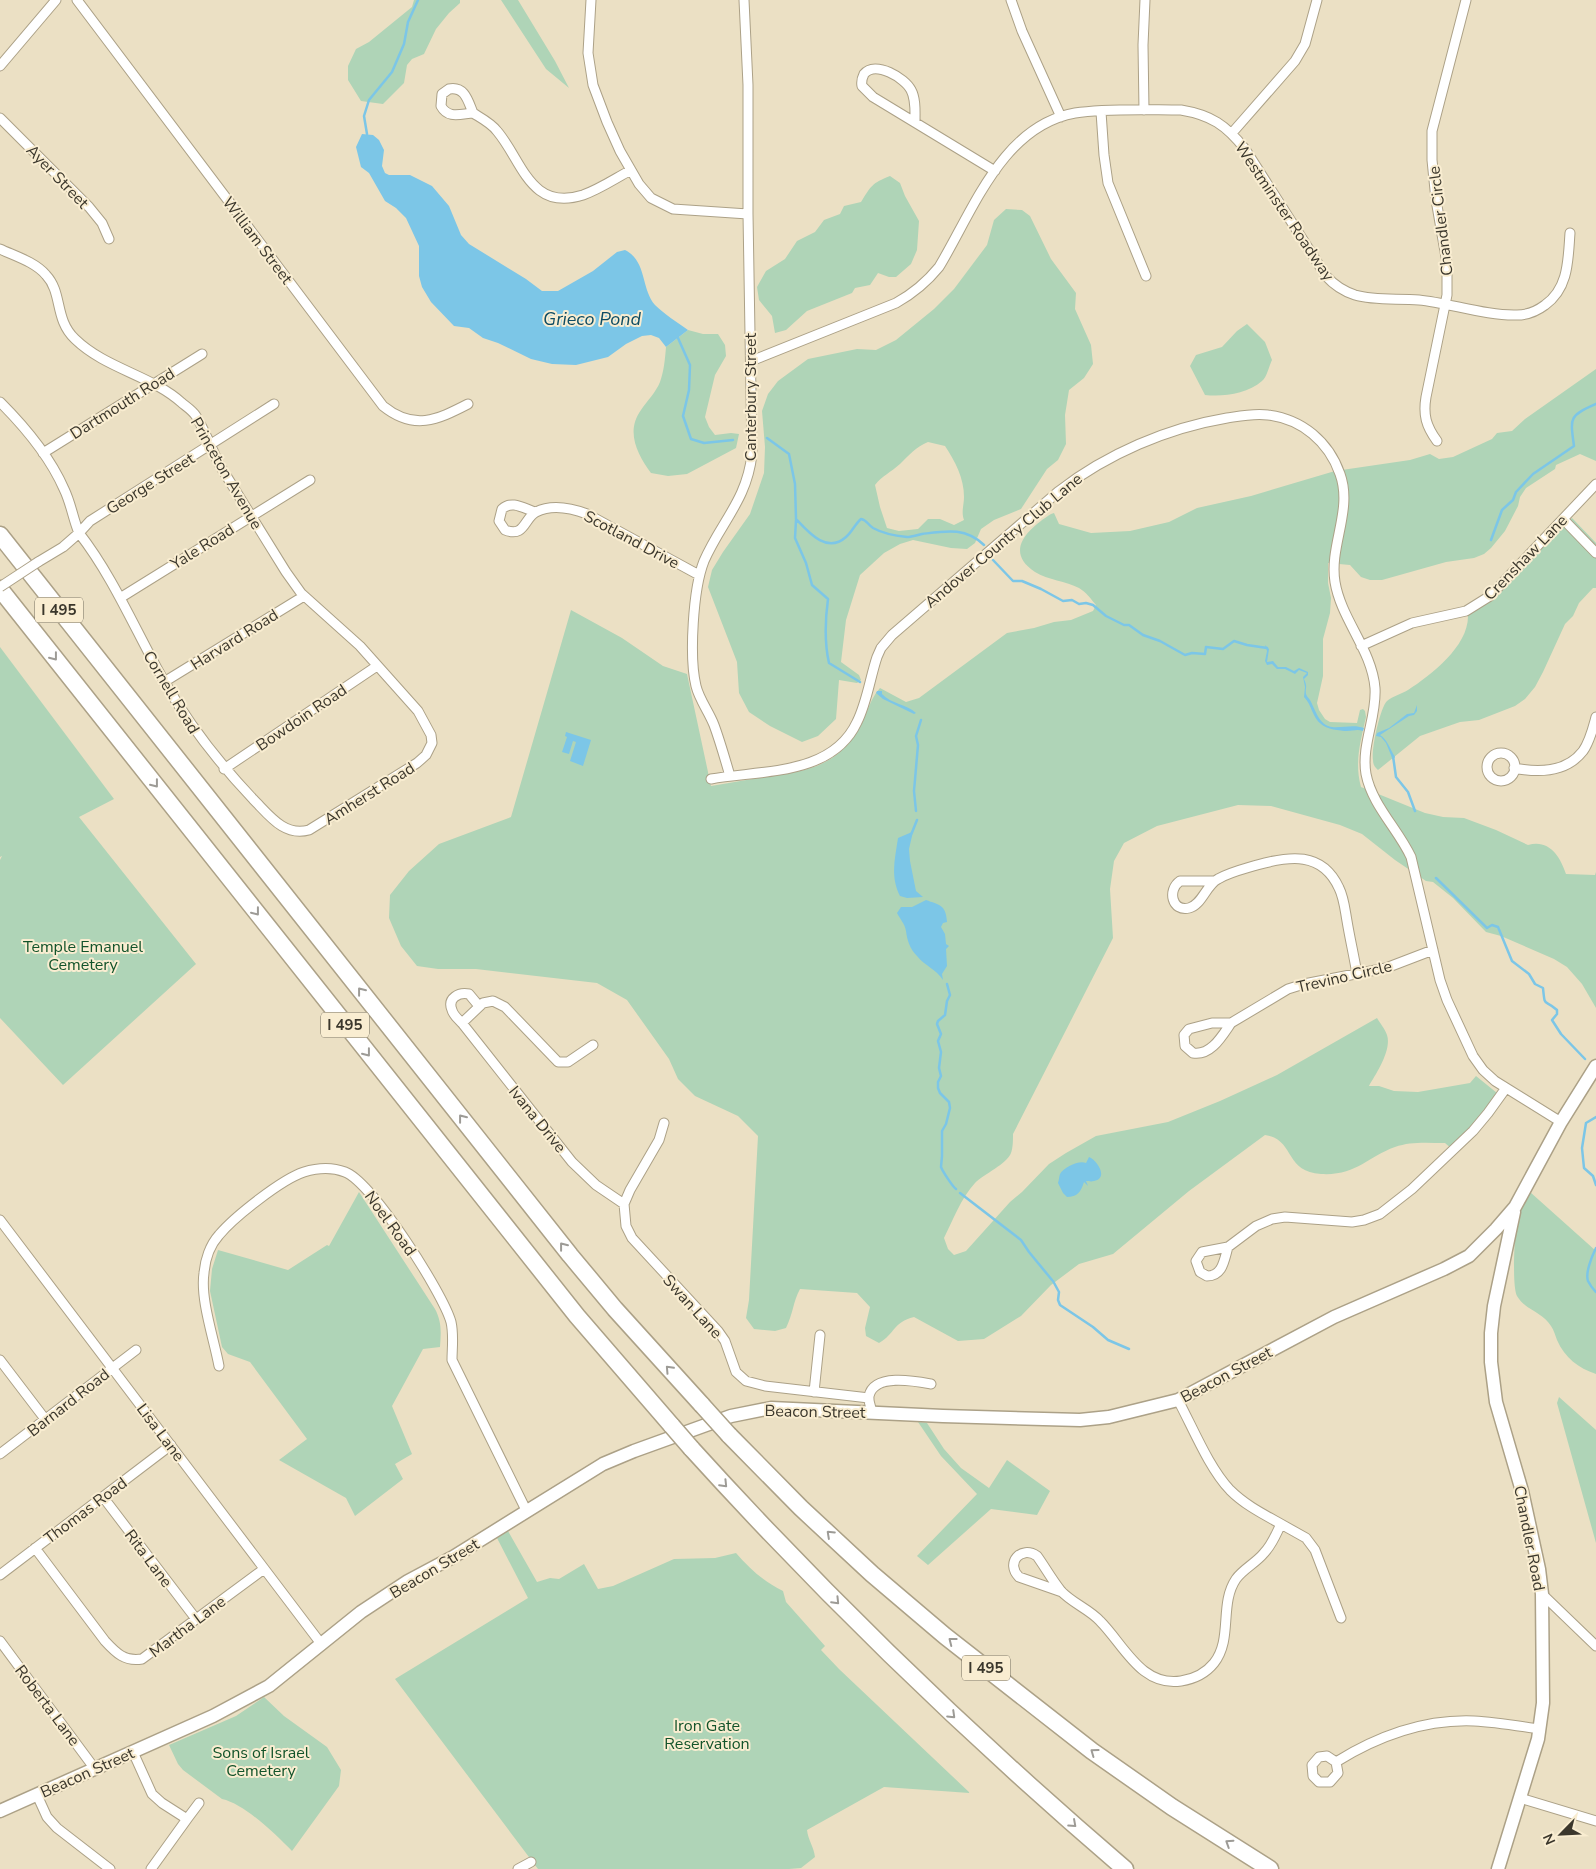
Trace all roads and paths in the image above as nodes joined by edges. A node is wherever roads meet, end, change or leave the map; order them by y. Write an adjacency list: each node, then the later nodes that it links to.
1 (56, 0): 9 (street)
2 (77, 0): 30 (street, William Street)
3 (591, 0): 17 (street)
4 (744, 0): 19 (street, Canterbury Street)
5 (1011, 0): 13 (street)
6 (1145, 0): 10 (street)
7 (1317, 0): 16 (street)
8 (1466, 0): 24 (street, Chandler Circle)
9 (0, 66)
10 (1144, 110): 11 (street, Westminster Roadway); 16 (street, Westminster Roadway)
11 (1101, 112): 13 (street, Westminster Roadway); 23 (street)
12 (473, 113): 17 (street)
13 (1061, 117): 18 (street, Westminster Roadway)
14 (0, 118): 21 (street, Ayer Street)
15 (915, 122): 15 (street); 18 (street)
16 (1232, 133): 24 (street, Westminster Roadway)
17 (631, 170): 19 (street)
18 (995, 171): 26 (street, Westminster Roadway)
19 (748, 214): 26 (street, Canterbury Street)
20 (1570, 233): 24 (street, Westminster Roadway)
21 (109, 239)
22 (0, 249): 27 (street, Princeton Avenue)
23 (1146, 276)
24 (1446, 305): 31 (street, Chandler Circle)
25 (202, 354): 27 (street, Dartmouth Road)
26 (751, 361): 42 (street, Canterbury Street)
27 (154, 383): 32 (street, Princeton Avenue); 33 (street, Dartmouth Road)
28 (0, 402): 33 (street, Cornell Road)
29 (274, 404): 32 (street, George Street)
30 (468, 404)
31 (1437, 441)
32 (210, 446): 37 (street, Princeton Avenue); 39 (street, George Street)
33 (43, 453): 39 (street, Cornell Road)
34 (310, 480): 37 (street, Yale Road)
35 (1596, 484): 38 (street, Crenshaw Lane)
36 (534, 512): 42 (street, Scotland Drive)
37 (251, 515): 44 (street, Princeton Avenue); 45 (street, Yale Road)
38 (1563, 519): 41 (street); 46 (street, Crenshaw Lane)
39 (79, 533): 43 (street, George Street, bridge); 45 (street, Cornell Road)
40 (0, 534): 112 (highway, I 495, one-way to 40, bridge)
41 (1596, 554)
42 (699, 575): 53 (street, Canterbury Street)
43 (0, 588): 111 (highway, I 495, one-way to 111, bridge)
44 (304, 596): 47 (street, Princeton Avenue); 48 (street, Harvard Road)
45 (120, 598): 48 (street, Cornell Road)
46 (1361, 646): 53 (street, Andover Country Club Lane); 57 (street, Andover Country Club Lane)
47 (377, 666): 50 (street, Princeton Avenue); 52 (street, Bowdoin Road)
48 (164, 682): 52 (street, Cornell Road)
49 (1596, 717): 51 (street)
50 (431, 735): 55 (street, Amherst Road)
51 (1514, 768)
52 (224, 769): 55 (street, Cornell Road)
53 (730, 776): 54 (street, Andover Country Club Lane)
54 (711, 779)
55 (290, 831)
56 (1214, 881): 56 (street); 58 (street)
57 (1433, 950): 58 (street, Trevino Circle); 64 (street, Andover Country Club Lane)
58 (1357, 974): 61 (street, Trevino Circle)
59 (479, 1006): 60 (street); 60 (street, Ivana Drive); 62 (street)
60 (462, 1023): 67 (street, Ivana Drive)
61 (1230, 1023): 61 (street, Trevino Circle)
62 (593, 1045)
63 (1596, 1066): 65 (main road, Beacon Street)
64 (1506, 1088): 65 (street, Andover Country Club Lane); 70 (street)
65 (1561, 1122): 68 (main road, Beacon Street)
66 (664, 1123): 67 (street)
67 (624, 1204): 77 (street, Swan Lane)
68 (1515, 1207): 79 (main road, Beacon Street); 91 (main road, Chandler Road)
69 (0, 1220): 75 (street, Lisa Lane)
70 (1228, 1247)
71 (820, 1335): 77 (street)
72 (136, 1350): 75 (street, Barnard Road)
73 (0, 1360): 81 (street)
74 (219, 1366): 85 (street, Noel Road)
75 (112, 1368): 81 (street, Barnard Road); 82 (street, Lisa Lane)
76 (931, 1384): 78 (street)
77 (814, 1392): 78 (street, Swan Lane)
78 (869, 1398): 80 (street)
79 (1178, 1400): 80 (main road, Beacon Street); 86 (street)
80 (872, 1412): 85 (main road, Beacon Street)
81 (45, 1420): 83 (street, Barnard Road)
82 (171, 1446): 84 (street, Thomas Road); 88 (street, Lisa Lane)
83 (0, 1454)
84 (103, 1497): 87 (street, Thomas Road); 93 (street, Rita Lane)
85 (527, 1512): 95 (main road, Beacon Street)
86 (1281, 1524): 90 (street); 92 (street)
87 (35, 1548): 89 (street, Thomas Road); 93 (street, Martha Lane)
88 (264, 1569): 93 (street, Martha Lane); 95 (street, Lisa Lane)
89 (0, 1575)
90 (1062, 1592): 90 (street)
91 (1542, 1594): 96 (street); 97 (main road, Chandler Road)
92 (1340, 1618)
93 (196, 1619)
94 (0, 1641): 100 (street, Roberta Lane)
95 (322, 1645): 98 (main road, Beacon Street)
96 (1596, 1646)
97 (1539, 1729): 99 (street); 102 (main road, Chandler Road)
98 (133, 1752): 100 (main road, Beacon Street); 105 (street)
99 (1336, 1762)
100 (95, 1769): 101 (main road, Beacon Street)
101 (37, 1795): 104 (main road, Beacon Street); 108 (street)
102 (1520, 1798): 106 (street); 113 (main road, Chandler Road)
103 (198, 1803): 105 (street)
104 (0, 1811)
105 (187, 1819): 109 (street)
106 (1596, 1821)
107 (531, 1862): 110 (street)
108 (110, 1869)
109 (152, 1869)
110 (518, 1869)
111 (1125, 1869)
112 (1270, 1869)
113 (1498, 1869)

